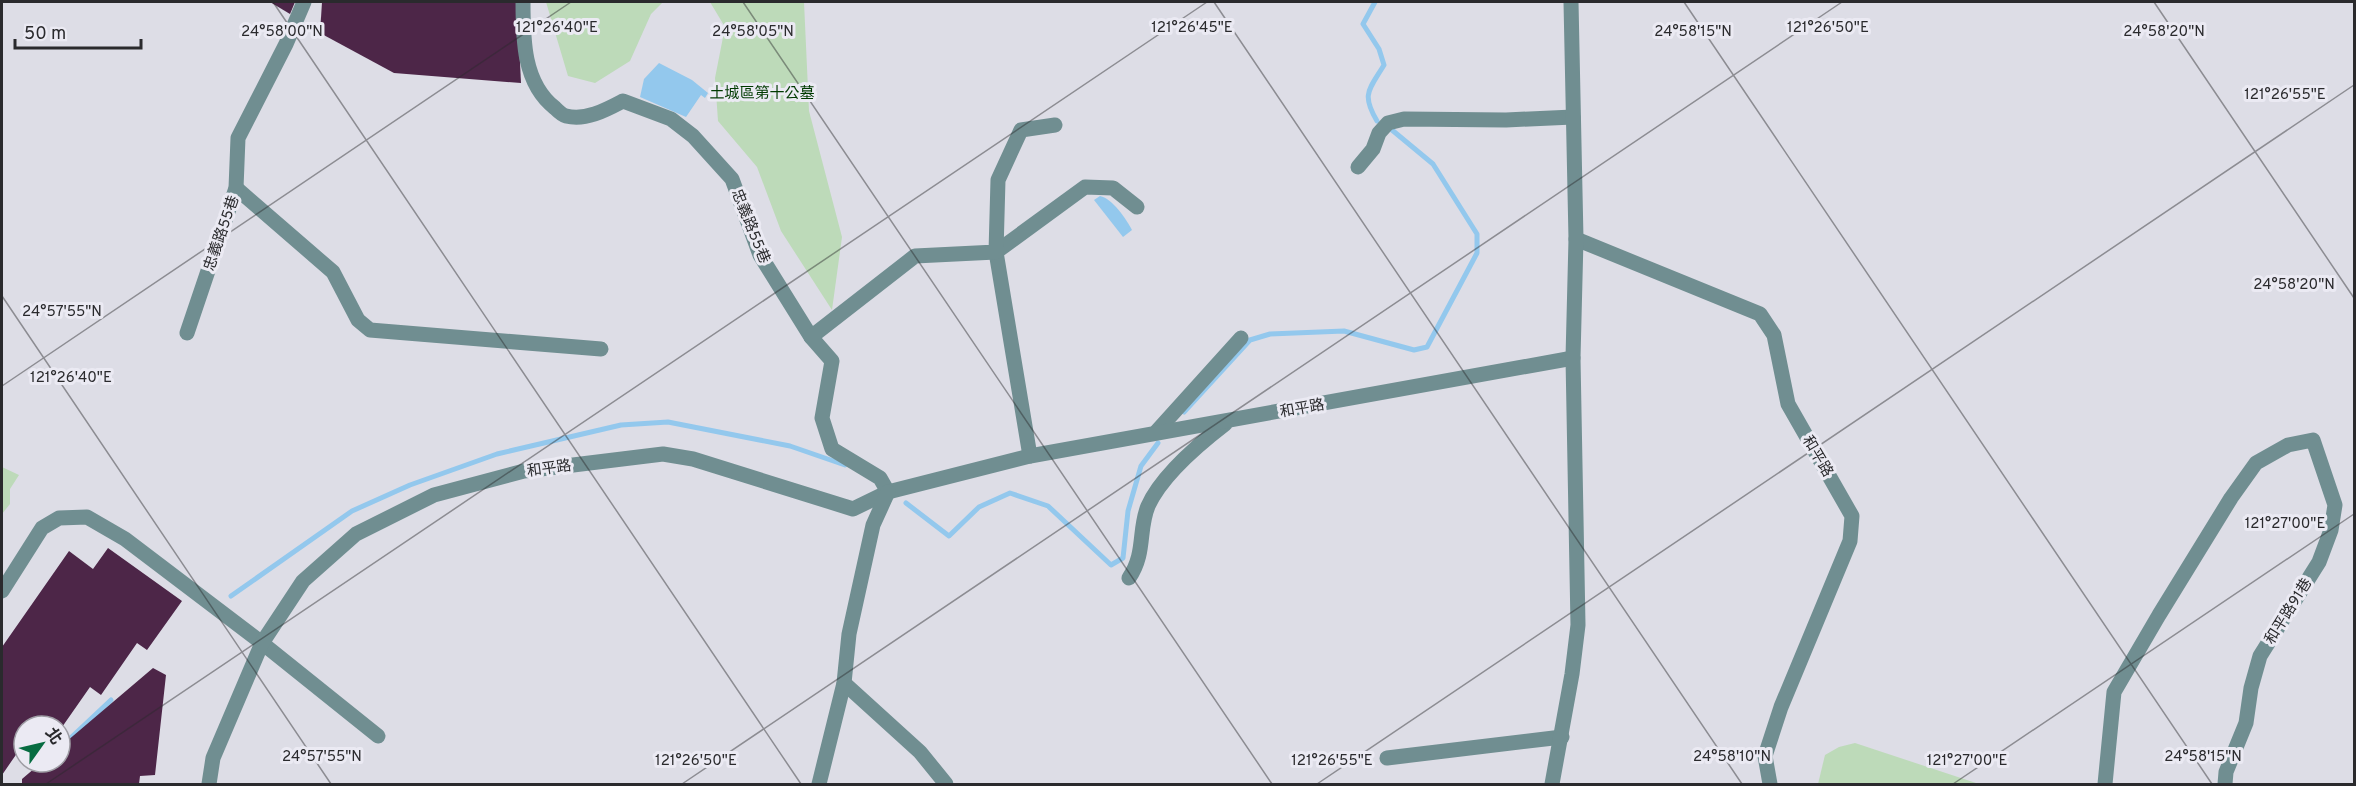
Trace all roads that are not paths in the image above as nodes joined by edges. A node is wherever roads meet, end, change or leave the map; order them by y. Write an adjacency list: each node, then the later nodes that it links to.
1 (304, 2): 7 (street, 忠義路55巷)
2 (523, 2): 12 (street, 忠義路55巷)
3 (1571, 2): 4 (street)
4 (1573, 117): 6 (street); 9 (street)
5 (1055, 125): 10 (street)
6 (1358, 167)
7 (236, 188): 11 (street, 忠義路55巷); 14 (street)
8 (1137, 207): 10 (street)
9 (1576, 239): 15 (street); 31 (street, 和平路)
10 (996, 252): 12 (street); 18 (street)
11 (187, 333)
12 (812, 337): 19 (street)
13 (1240, 338): 17 (street)
14 (602, 349)
15 (1573, 358): 16 (street, 和平路); 25 (street)
16 (1227, 422): 17 (street, 和平路); 20 (street)
17 (1157, 432): 18 (street, 和平路)
18 (1030, 456): 19 (street, 和平路)
19 (888, 492): 22 (street, 和平路); 23 (street)
20 (1129, 578)
21 (2, 591): 22 (street)
22 (262, 643): 24 (street); 27 (street, 和平路)
23 (844, 683): 28 (street); 29 (street)
24 (378, 735)
25 (1562, 737): 26 (street); 30 (street)
26 (1387, 758)
27 (209, 784)
28 (819, 784)
29 (946, 784)
30 (1552, 784)
31 (1770, 784)
32 (2105, 784): 33 (street, 和平路91巷)
33 (2225, 784)

